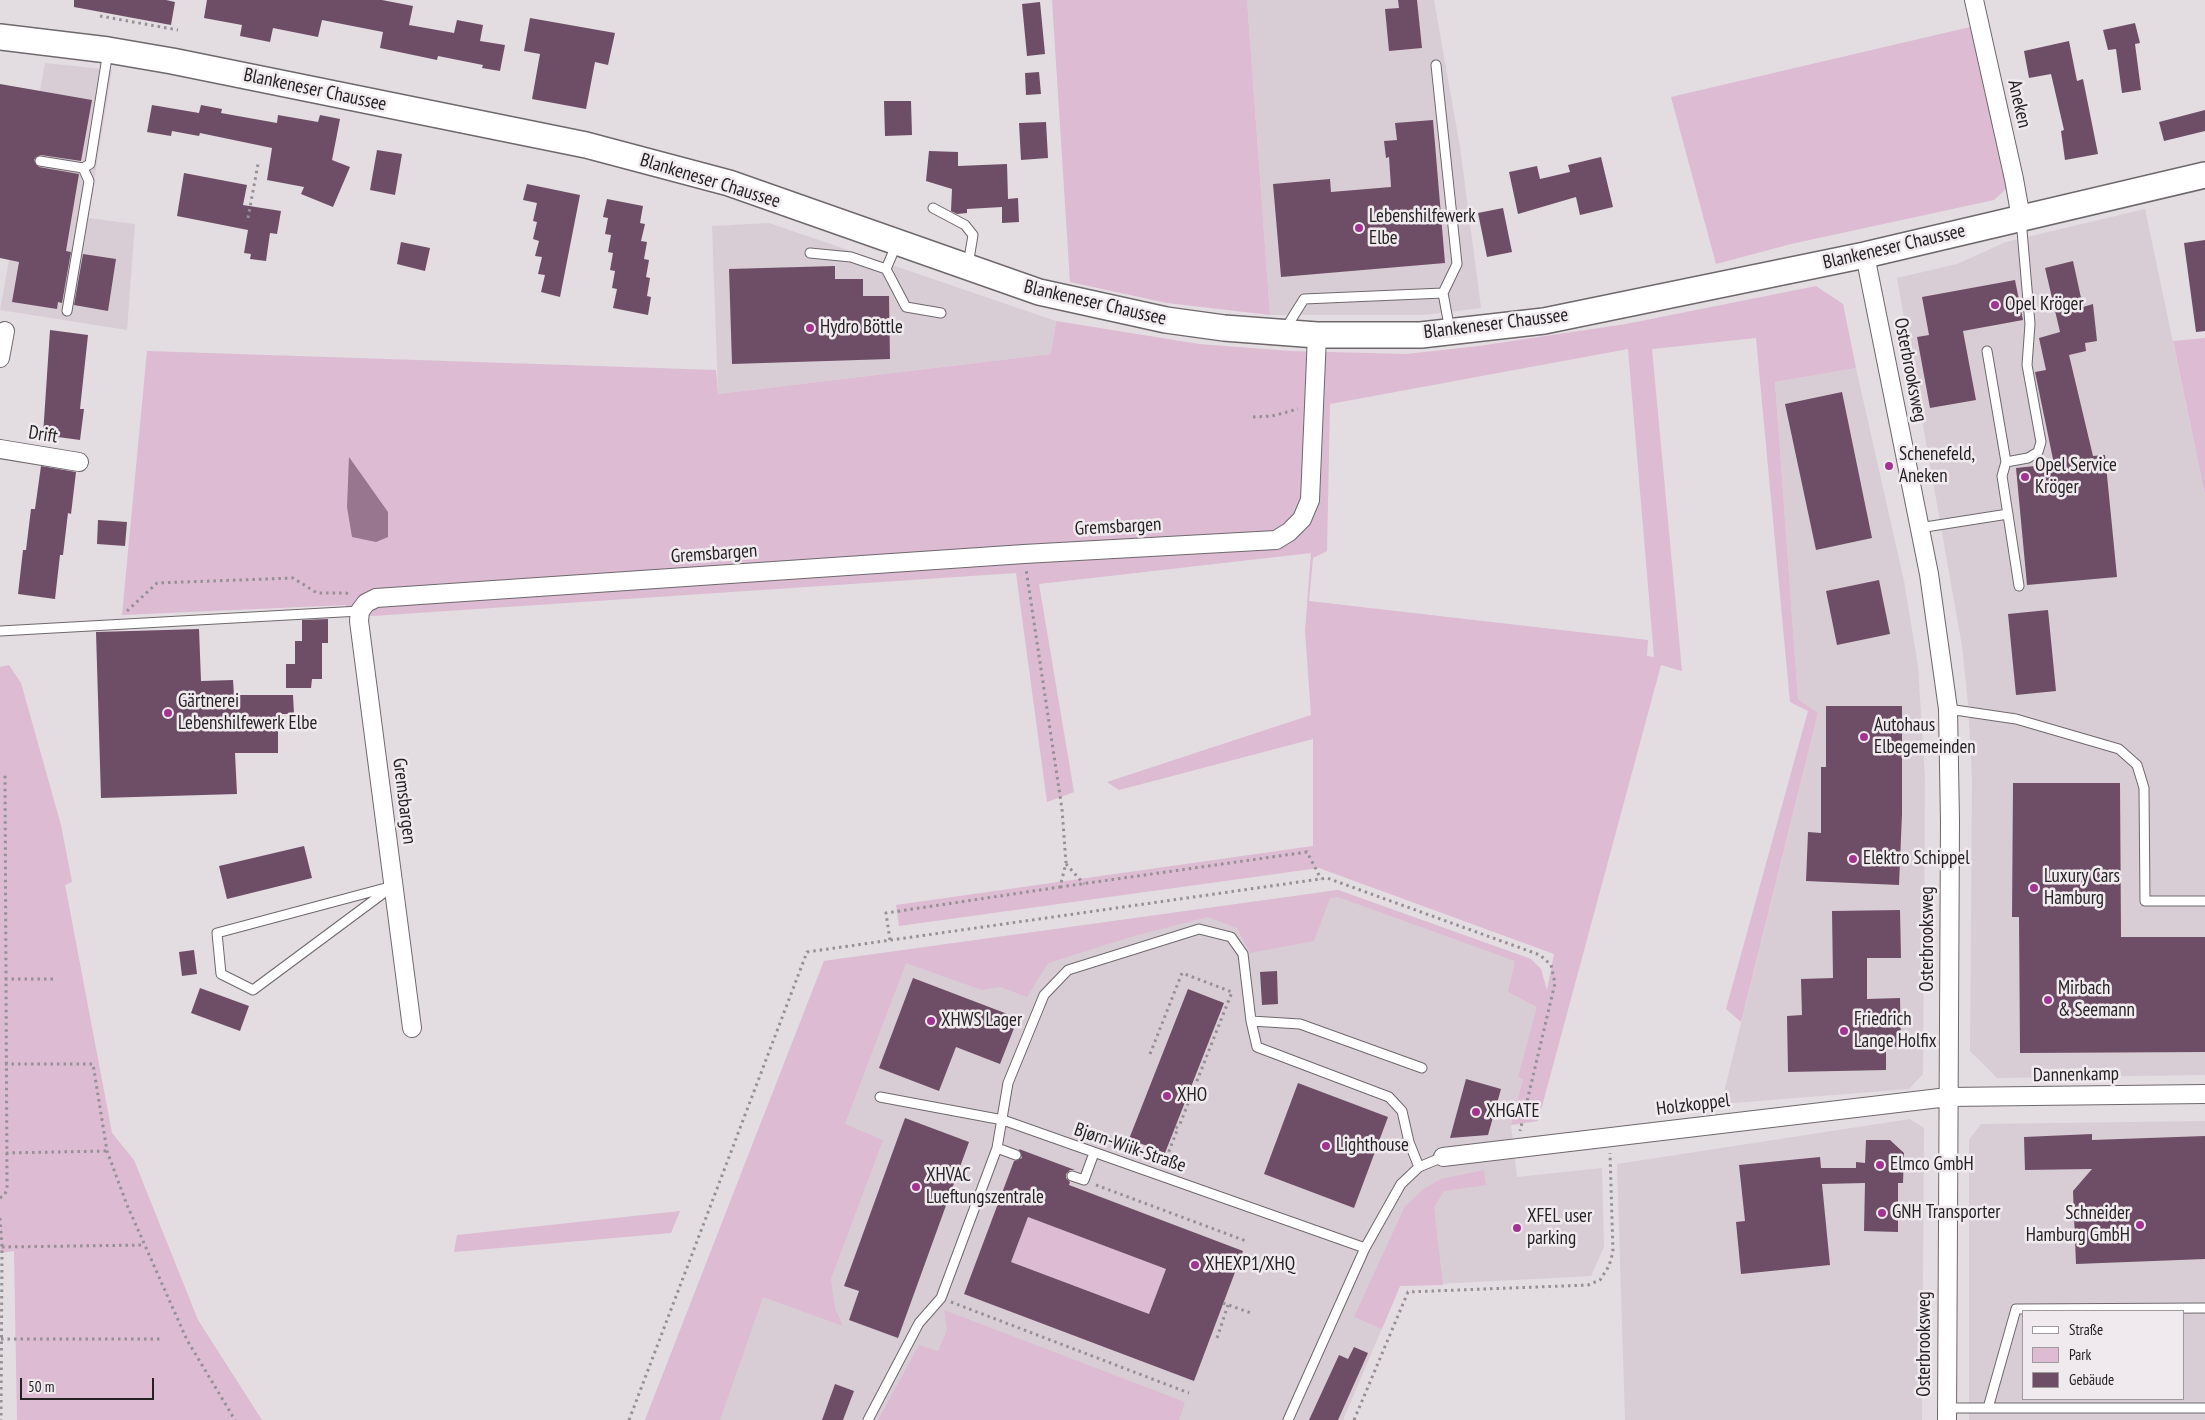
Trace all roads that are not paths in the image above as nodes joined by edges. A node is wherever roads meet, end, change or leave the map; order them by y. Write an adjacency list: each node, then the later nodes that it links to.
1 (1974, 0): 9 (street, Aneken)
2 (0, 37): 3 (main road, Blankeneser Chaussee)
3 (108, 50): 6 (lane); 10 (main road, Blankeneser Chaussee)
4 (1436, 65): 15 (lane)
5 (40, 161): 6 (lane)
6 (83, 168): 16 (lane)
7 (2205, 174): 9 (main road, Blankeneser Chaussee)
8 (932, 208): 13 (lane)
9 (2021, 218): 12 (main road, Blankeneser Chaussee); 26 (lane)
10 (897, 243): 13 (main road, Blankeneser Chaussee); 14 (lane)
11 (810, 253): 14 (lane)
12 (1865, 255): 19 (main road, Blankeneser Chaussee); 28 (street, Osterbrooksweg)
13 (968, 268): 20 (main road, Blankeneser Chaussee)
14 (886, 270): 17 (lane)
15 (1442, 293): 19 (lane); 20 (lane)
16 (67, 311)
17 (941, 313)
18 (5, 331): 23 (street)
19 (1450, 332): 21 (main road, Blankeneser Chaussee)
20 (1282, 333): 21 (main road, Blankeneser Chaussee)
21 (1317, 335): 30 (street, Gremsbargen)
22 (1987, 351): 26 (lane)
23 (0, 358)
24 (0, 449): 25 (street, Drift)
25 (79, 462)
26 (2006, 462): 27 (lane)
27 (2008, 514): 28 (lane); 29 (lane)
28 (1919, 528): 32 (street, Osterbrooksweg)
29 (2019, 586)
30 (363, 607): 31 (lane); 33 (street, Gremsbargen)
31 (0, 631)
32 (1948, 710): 34 (lane); 40 (street, Osterbrooksweg)
33 (393, 886): 33 (lane); 36 (street, Gremsbargen)
34 (2205, 901)
35 (1251, 1021): 37 (lane); 41 (lane); 46 (lane)
36 (412, 1028)
37 (1422, 1068)
38 (2205, 1094): 40 (street, Dannenkamp)
39 (880, 1097): 41 (lane, Bjørn-Wiik-Straße)
40 (1948, 1097): 45 (street, Holzkoppel); 52 (street, Osterbrooksweg)
41 (1003, 1120): 42 (lane); 43 (lane, Bjørn-Wiik-Straße)
42 (997, 1148): 44 (lane); 53 (lane)
43 (1094, 1153): 47 (lane); 48 (lane, Bjørn-Wiik-Straße)
44 (1016, 1155)
45 (1443, 1157): 46 (lane)
46 (1419, 1167): 48 (lane)
47 (1072, 1176)
48 (1365, 1248): 54 (lane)
49 (2205, 1308): 50 (lane)
50 (1988, 1408): 51 (lane); 52 (lane)
51 (2205, 1408)
52 (1947, 1414)
53 (868, 1420)
54 (1288, 1420)

